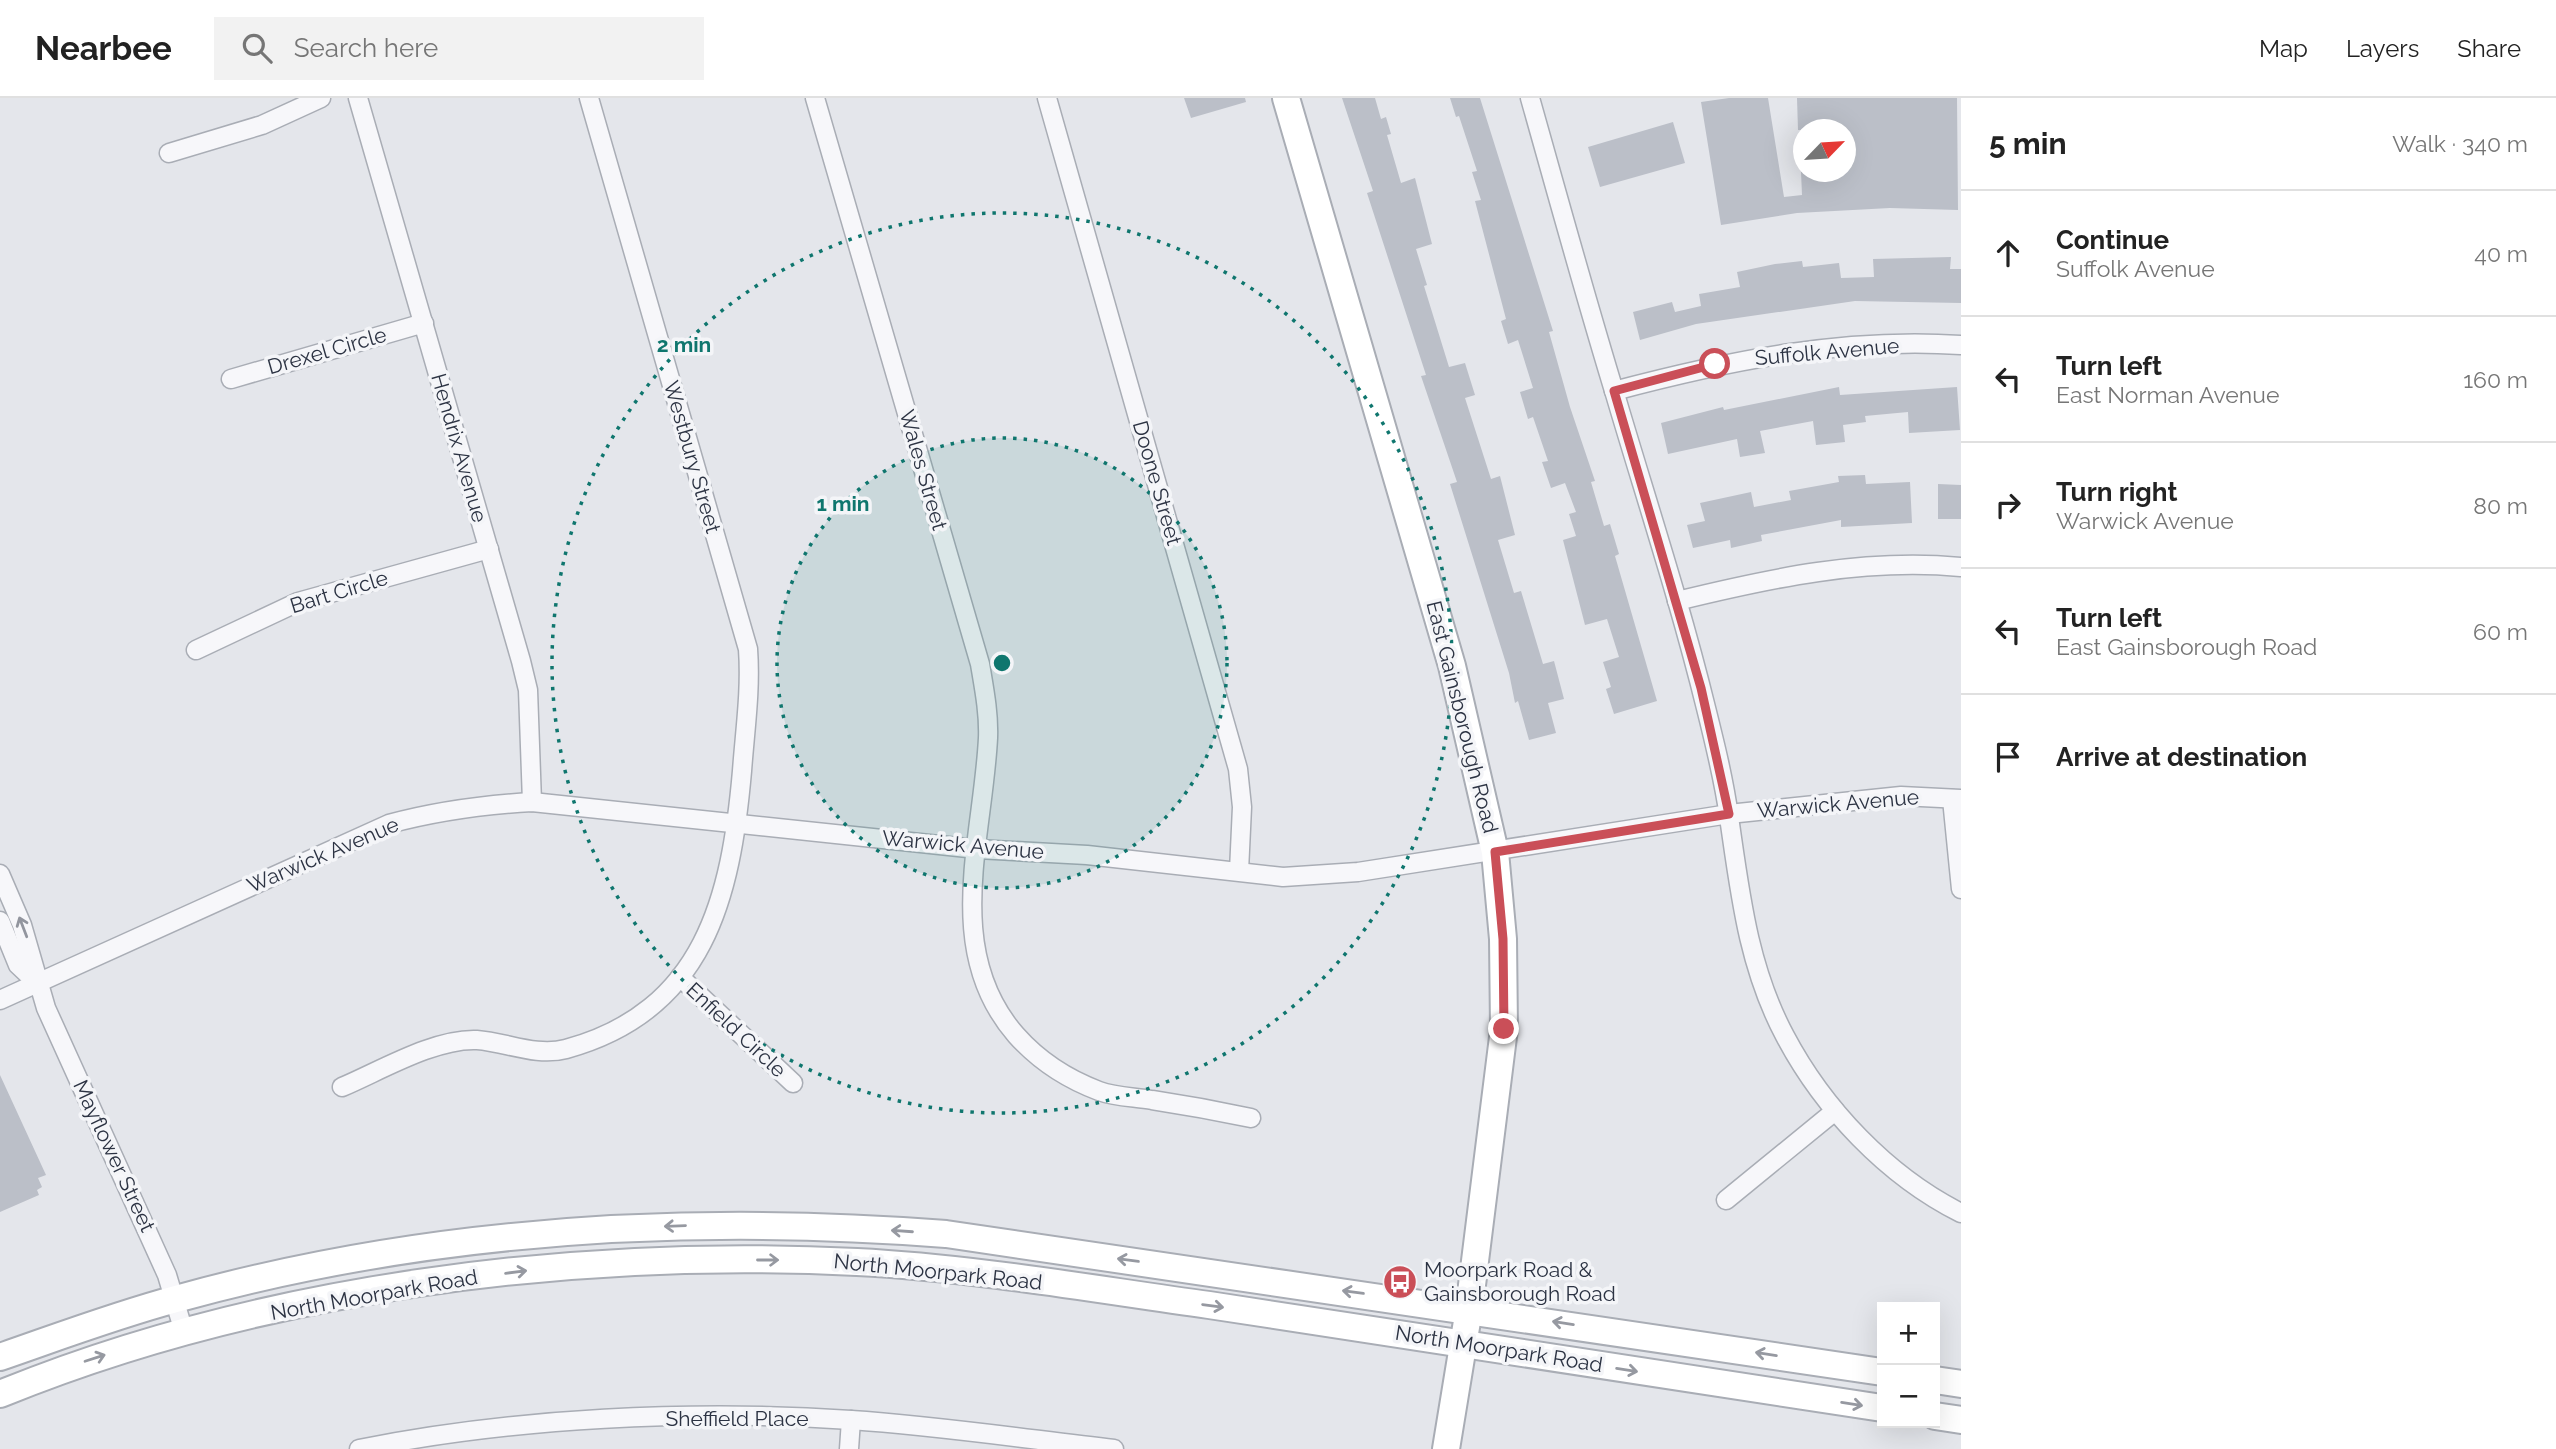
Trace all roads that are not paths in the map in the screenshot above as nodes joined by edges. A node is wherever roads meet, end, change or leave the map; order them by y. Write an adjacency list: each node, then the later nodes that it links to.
1 (321, 98): 8 (street)
2 (358, 98): 9 (street, Hendrix Avenue)
3 (589, 98): 20 (street, Westbury Street)
4 (815, 98): 21 (street, Wales Street)
5 (1047, 98): 23 (street, Doone Street)
6 (1286, 98): 22 (main road, East Gainsborough Road)
7 (1530, 98): 12 (street)
8 (169, 153)
9 (424, 324): 11 (street, Drexel Circle); 13 (street, Hendrix Avenue)
10 (1961, 345): 12 (street, Suffolk Avenue)
11 (231, 379)
12 (1614, 391): 15 (street)
13 (489, 550): 16 (street, Bart Circle); 18 (street, Hendrix Avenue)
14 (1961, 567): 15 (street)
15 (1677, 601): 19 (street)
16 (196, 650)
17 (1957, 799): 19 (street, Warwick Avenue); 25 (street)
18 (532, 802): 20 (street, Warwick Avenue); 28 (street, Warwick Avenue)
19 (1729, 814): 22 (street, Warwick Avenue); 32 (street)
20 (737, 822): 21 (street, Warwick Avenue); 27 (street, Westbury Street)
21 (977, 849): 23 (street, Warwick Avenue); 33 (street, Wales Street)
22 (1495, 852): 23 (street, Warwick Avenue); 37 (main road, East Gainsborough Road)
23 (1239, 871)
24 (0, 874): 28 (street, Mayflower Street, one-way to 24)
25 (1961, 889)
26 (0, 921): 28 (street, Mayflower Street)
27 (680, 977): 30 (street, Enfield Circle); 31 (street, Westbury Street)
28 (37, 983): 29 (street, Warwick Avenue); 36 (street, Mayflower Street)
29 (0, 1000)
30 (793, 1083)
31 (342, 1087)
32 (1835, 1111): 34 (street); 35 (street)
33 (1251, 1118)
34 (1726, 1200)
35 (1961, 1213)
36 (176, 1299): 37 (main road, North Moorpark Road, one-way to 36); 38 (street, Mayflower Street); 40 (main road, North Moorpark Road)
37 (1469, 1309): 39 (main road, East Gainsborough Road); 41 (main road, North Moorpark Road, one-way to 37)
38 (184, 1332): 39 (main road, North Moorpark Road, one-way to 39); 44 (main road, North Moorpark Road, one-way to 38)
39 (1463, 1344): 45 (main road, North Moorpark Road, one-way to 45); 53 (main road, East Gainsborough Road)
40 (0, 1357)
41 (1877, 1371)
42 (1940, 1381): 43 (main road)
43 (1961, 1384)
44 (0, 1394)
45 (1877, 1407)
46 (1940, 1417): 48 (main road)
47 (851, 1420): 49 (street, Sheffield Place); 51 (street); 52 (street, Sheffield Place)
48 (1961, 1420)
49 (424, 1444): 50 (street, Sheffield Place)
50 (359, 1449)
51 (849, 1449)
52 (1114, 1449)
53 (1446, 1449)

